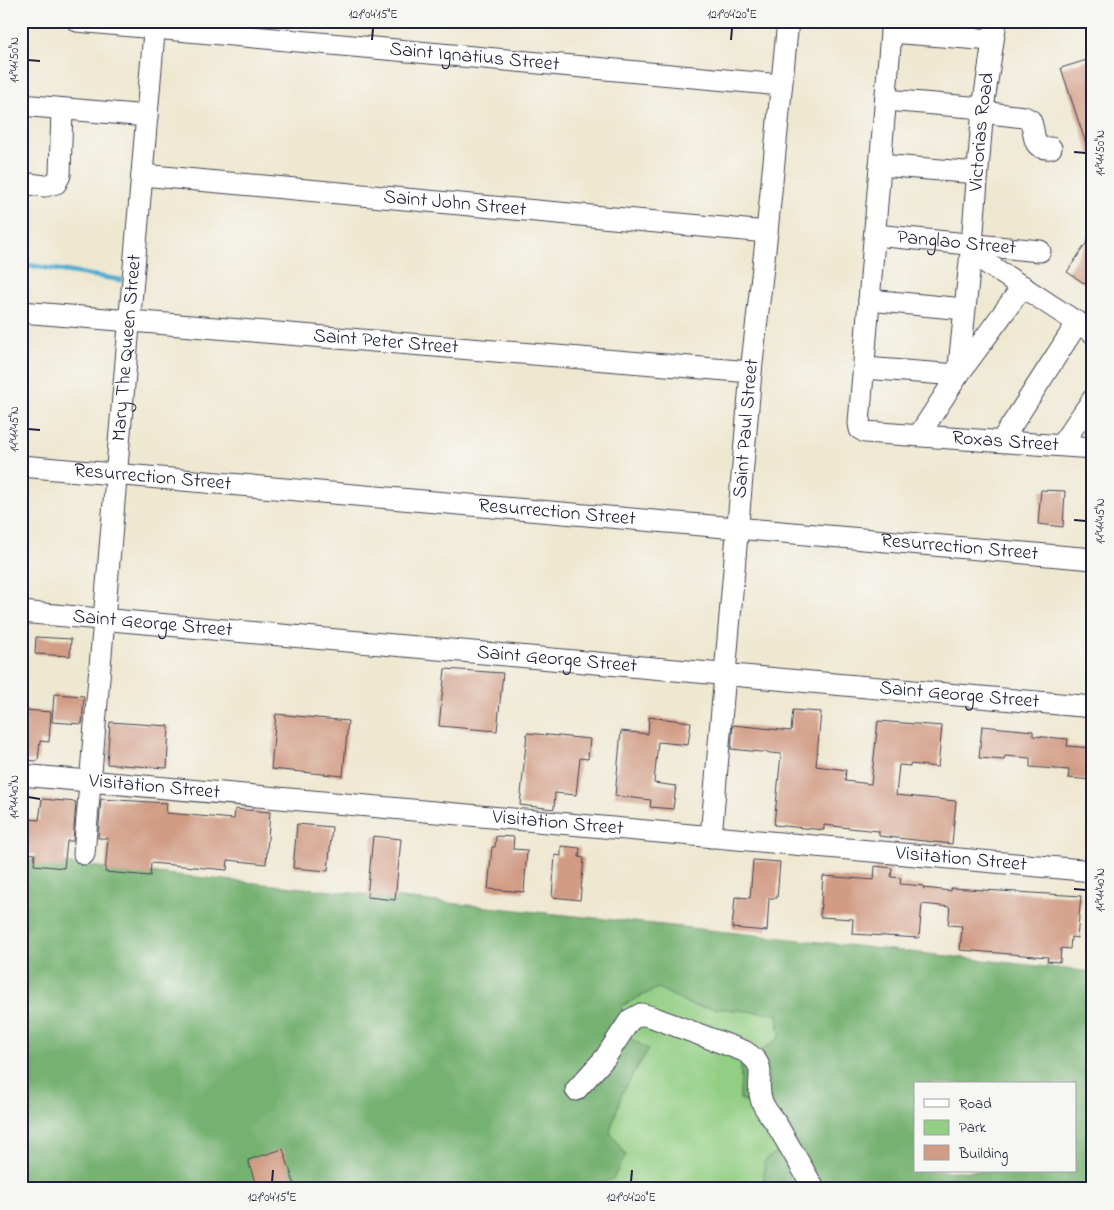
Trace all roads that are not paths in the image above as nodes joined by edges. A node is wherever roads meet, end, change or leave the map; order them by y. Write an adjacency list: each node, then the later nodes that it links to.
1 (77, 21): 3 (street, Saint Ignatius Street)
2 (788, 21): 6 (street, Saint Paul Street)
3 (154, 24): 6 (street, Saint Ignatius Street); 11 (street, Mary The Queen Street)
4 (892, 27): 5 (street); 7 (street)
5 (994, 31): 10 (street, Victorias Road)
6 (781, 85): 17 (street, Saint Paul Street)
7 (886, 100): 10 (street); 13 (street)
8 (21, 105): 9 (street)
9 (62, 108): 11 (street); 16 (street)
10 (982, 110): 12 (street); 14 (street, Victorias Road)
11 (147, 116): 15 (street, Mary The Queen Street)
12 (1051, 148)
13 (880, 165): 14 (street); 18 (street)
14 (977, 173): 19 (street, Victorias Road)
15 (142, 176): 17 (street, Saint John Street); 25 (street, Mary The Queen Street)
16 (21, 183)
17 (767, 232): 28 (street, Saint Paul Street)
18 (875, 235): 19 (street, Panglao Street); 22 (street)
19 (971, 248): 20 (street, Panglao Street); 21 (street); 23 (street, Victorias Road)
20 (1040, 251)
21 (1023, 286): 26 (street); 29 (street)
22 (870, 300): 23 (street); 27 (street)
23 (964, 309): 29 (street, Victorias Road)
24 (21, 312): 25 (street, Saint Peter Street)
25 (129, 321): 28 (street, Saint Peter Street); 36 (street, Mary The Queen Street)
26 (1085, 328): 32 (street)
27 (864, 368): 29 (street); 31 (street, Roxas Street)
28 (751, 372): 37 (street, Saint Paul Street)
29 (958, 375): 31 (street)
30 (1093, 399): 33 (street)
31 (919, 435): 32 (street, Roxas Street)
32 (1002, 440): 33 (street, Roxas Street)
33 (1061, 446): 34 (street, Roxas Street)
34 (1093, 448)
35 (21, 466): 36 (street, Resurrection Street)
36 (116, 474): 37 (street, Resurrection Street); 40 (street, Mary The Queen Street)
37 (738, 528): 38 (street, Resurrection Street); 41 (street, Saint Paul Street)
38 (1093, 560)
39 (21, 612): 40 (street, Saint George Street)
40 (104, 619): 41 (street, Saint George Street); 44 (street, Mary The Queen Street)
41 (725, 674): 42 (street, Saint George Street); 45 (street, Saint Paul Street)
42 (1093, 707)
43 (21, 776): 44 (street, Visitation Street)
44 (90, 782): 45 (street, Visitation Street); 46 (street, Mary The Queen Street)
45 (711, 837): 47 (street, Visitation Street)
46 (84, 854)
47 (1093, 871)
48 (576, 1090): 49 (street)
49 (814, 1189)

